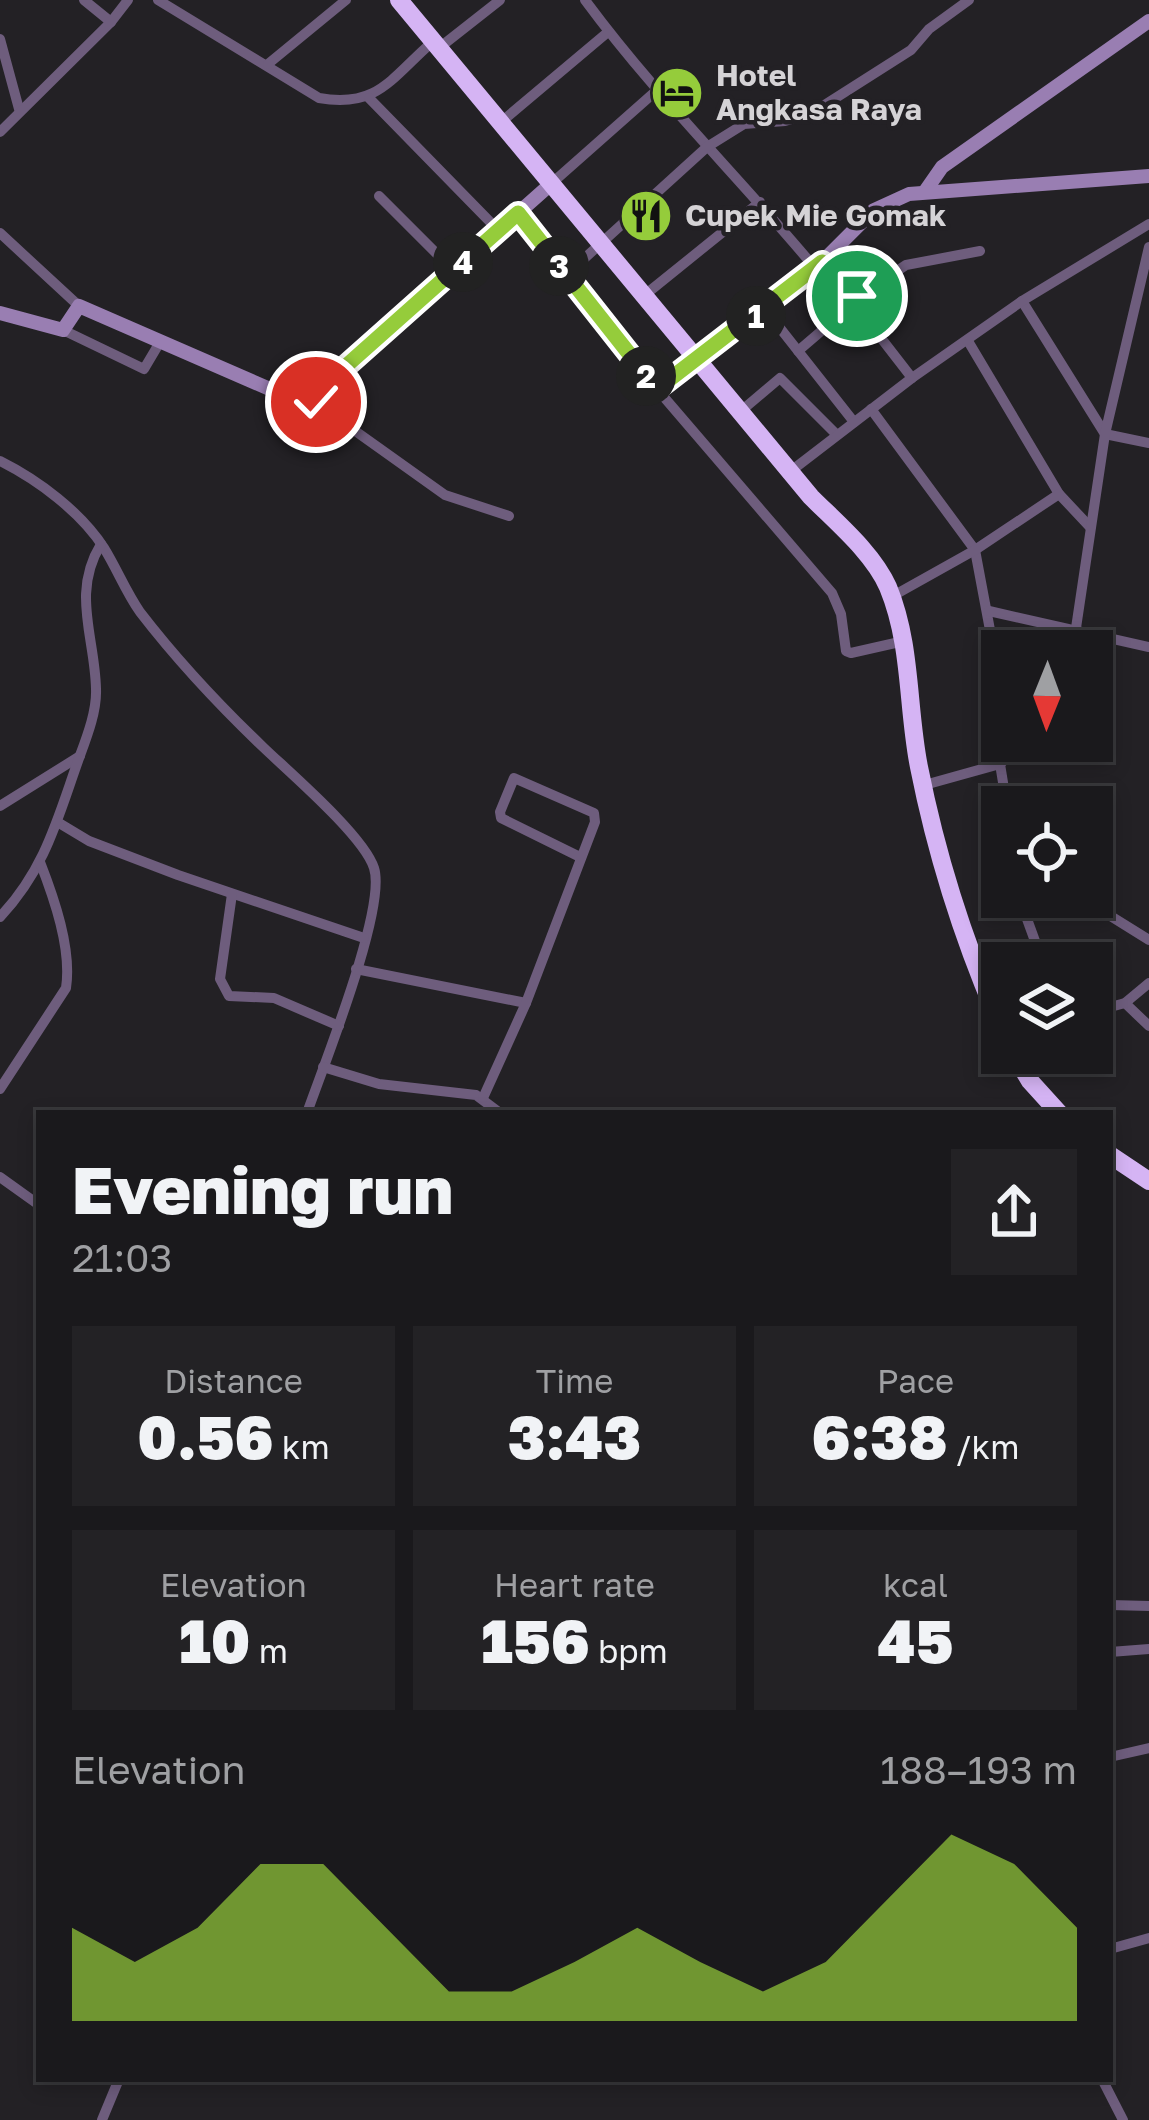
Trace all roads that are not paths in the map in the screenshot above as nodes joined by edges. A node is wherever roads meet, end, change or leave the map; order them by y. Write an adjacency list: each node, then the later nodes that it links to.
1 (84, 0): 10 (street)
2 (128, 0): 10 (street)
3 (158, 0): 14 (street)
4 (346, 0): 14 (street)
5 (396, 0): 13 (highway)
6 (500, 0): 13 (street)
7 (585, 0): 11 (street)
8 (969, 0): 20 (street)
9 (1149, 21): 21 (street)
10 (111, 22): 17 (street)
11 (608, 32): 15 (street); 18 (street)
12 (0, 39): 17 (street)
13 (434, 47): 16 (street); 18 (highway); 23 (highway)
14 (268, 64): 16 (street)
15 (656, 92): 20 (street); 23 (street)
16 (369, 98): 30 (street)
17 (19, 110): 19 (street)
18 (501, 122): 23 (highway)
19 (0, 132)
20 (707, 147): 27 (street); 33 (street)
21 (942, 167): 24 (street); 25 (street)
22 (1149, 176): 24 (street)
23 (550, 184): 28 (street); 33 (highway)
24 (959, 187): 25 (street)
25 (926, 190): 36 (street)
26 (379, 196): 37 (street)
27 (760, 202): 36 (street); 39 (street)
28 (518, 213): 30 (street); 38 (street)
29 (1149, 224): 32 (street)
30 (498, 230): 37 (street)
31 (0, 233): 42 (street)
32 (1130, 238): 34 (street); 40 (street)
33 (600, 243): 38 (street); 39 (highway); 49 (highway)
34 (1148, 250): 56 (street)
35 (980, 251): 41 (street)
36 (818, 265): 41 (street); 43 (street)
37 (454, 271): 52 (street)
38 (566, 276): 51 (street)
39 (646, 294): 49 (highway)
40 (1022, 301): 46 (street); 56 (street)
41 (853, 302): 48 (street); 50 (street)
42 (79, 306): 45 (street); 47 (street)
43 (765, 309): 48 (street); 49 (street)
44 (0, 313): 45 (street)
45 (63, 330): 47 (street)
46 (968, 340): 50 (street); 61 (street)
47 (160, 342): 52 (street)
48 (798, 351): 55 (street)
49 (696, 360): 51 (street); 54 (highway); 60 (highway)
50 (912, 377): 53 (street)
51 (657, 389): 70 (street)
52 (302, 393): 62 (street)
53 (871, 409): 55 (street); 65 (street)
54 (741, 411): 57 (street); 60 (highway)
55 (854, 422): 57 (street)
56 (1105, 434): 58 (street); 63 (street)
57 (837, 435): 60 (street)
58 (1149, 443)
59 (0, 460): 64 (street)
60 (789, 473): 66 (highway); 70 (highway)
61 (1060, 494): 63 (street); 65 (street)
62 (509, 516)
63 (1090, 527): 68 (street)
64 (101, 544): 72 (street); 83 (street)
65 (975, 550): 66 (street); 67 (street)
66 (891, 597): 70 (highway)
67 (989, 611): 68 (street); 69 (street)
68 (1076, 628): 71 (street)
69 (992, 630)
70 (902, 641): 75 (highway)
71 (1149, 647)
72 (80, 756): 76 (street); 77 (street)
73 (1000, 764): 74 (street); 75 (street)
74 (1004, 786)
75 (922, 790): 86 (highway)
76 (0, 806)
77 (59, 823): 79 (street); 80 (street)
78 (580, 857): 78 (street); 88 (street)
79 (40, 862): 81 (street); 95 (street)
80 (232, 894): 83 (street); 91 (street)
81 (0, 917)
82 (1113, 918): 84 (street)
83 (364, 938): 85 (street)
84 (1149, 940)
85 (356, 969): 88 (street); 91 (street)
86 (981, 978)
87 (1149, 982): 89 (street)
88 (526, 1003): 96 (street)
89 (1125, 1003): 90 (street); 92 (street)
90 (1113, 1006)
91 (339, 1026): 93 (street)
92 (1149, 1026)
93 (323, 1067): 96 (street); 97 (street)
94 (1026, 1074): 99 (highway)
95 (0, 1089)
96 (483, 1098): 98 (street)
97 (308, 1110)
98 (497, 1110)
99 (1056, 1110)
100 (1113, 1157): 102 (highway)
101 (0, 1177): 103 (street)
102 (1149, 1181)
103 (36, 1203)
104 (1113, 1605): 105 (street)
105 (1149, 1606)
106 (1149, 1648): 107 (street)
107 (1113, 1652)
108 (1149, 1748): 109 (street)
109 (1113, 1756)
110 (1149, 1938): 111 (street)
111 (1113, 1947)
112 (118, 2082): 114 (street)
113 (1104, 2082): 115 (street)
114 (102, 2120)
115 (1123, 2120)

